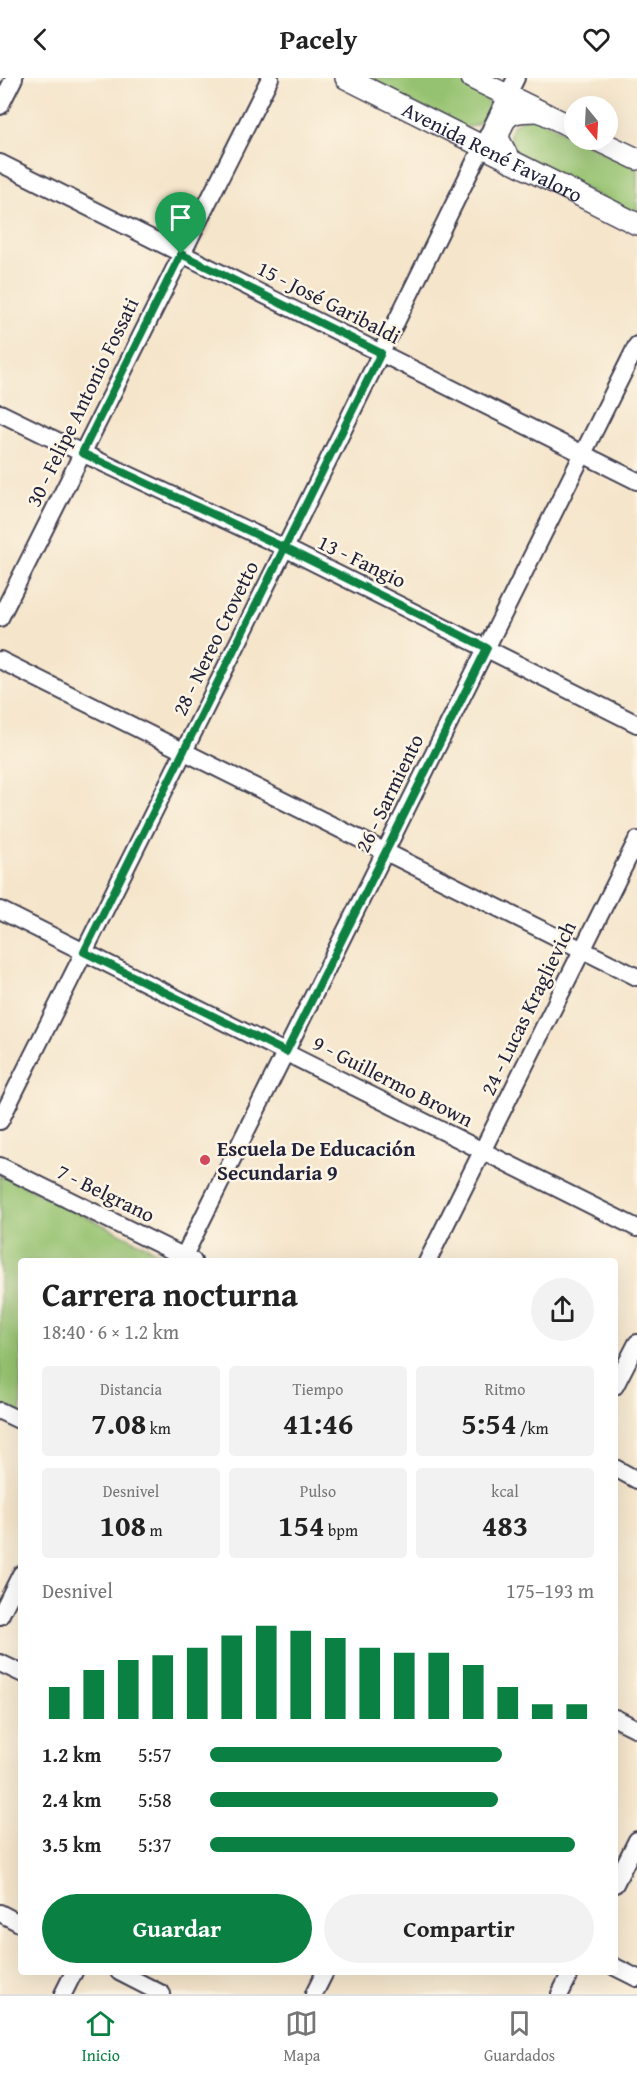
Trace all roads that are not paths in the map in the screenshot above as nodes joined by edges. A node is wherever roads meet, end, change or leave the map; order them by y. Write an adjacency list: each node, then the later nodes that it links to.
1 (14, 78): 6 (street)
2 (270, 78): 15 (street, 30 - Felipe Antonio Fossati)
3 (346, 78): 9 (main road, Avenida René Favaloro)
4 (472, 78): 5 (main road)
5 (512, 87): 7 (main road); 9 (street, 28 - Nereo Crovetto)
6 (0, 106)
7 (539, 111): 8 (main road); 12 (main road)
8 (564, 123)
9 (483, 148): 12 (main road, Avenida René Favaloro); 17 (street, 28 - Nereo Crovetto)
10 (618, 150): 11 (main road)
11 (637, 159)
12 (510, 161): 14 (main road, Avenida René Favaloro)
13 (0, 163): 15 (street, 15 - José Garibaldi)
14 (637, 224)
15 (181, 254): 17 (street, 15 - José Garibaldi); 19 (street, 30 - Felipe Antonio Fossati)
16 (637, 345): 20 (street, 26 - Sarmiento)
17 (381, 353): 20 (street, 15 - José Garibaldi); 22 (street, 28 - Nereo Crovetto)
18 (0, 413): 19 (street, 13 - Fangio)
19 (82, 453): 22 (street, 13 - Fangio); 23 (street, 30 - Felipe Antonio Fossati)
20 (584, 454): 21 (street, 15 - José Garibaldi); 24 (street, 26 - Sarmiento)
21 (637, 481)
22 (285, 548): 24 (street, 13 - Fangio); 27 (street, 28 - Nereo Crovetto)
23 (0, 618)
24 (487, 648): 26 (street, 13 - Fangio); 29 (street, 26 - Sarmiento)
25 (0, 660): 27 (street)
26 (637, 724)
27 (184, 751): 29 (street); 32 (street, 28 - Nereo Crovetto)
28 (637, 840): 31 (street, 24 - Lucas Kraglievich)
29 (386, 852): 31 (street); 34 (street, 26 - Sarmiento)
30 (0, 909): 32 (street, 9 - Guillermo Brown)
31 (582, 950): 33 (street); 36 (street, 24 - Lucas Kraglievich)
32 (84, 952): 34 (street, 9 - Guillermo Brown); 35 (street, 28 - Nereo Crovetto)
33 (637, 977)
34 (286, 1052): 36 (street, 9 - Guillermo Brown); 40 (street, 26 - Sarmiento)
35 (0, 1121)
36 (483, 1150): 38 (street, 9 - Guillermo Brown); 41 (street, 24 - Lucas Kraglievich)
37 (0, 1166): 39 (street, 7 - Belgrano)
38 (637, 1228)
39 (182, 1258)
40 (187, 1258)
41 (429, 1258)
42 (637, 1343): 43 (street)
43 (618, 1380)
44 (0, 1411): 45 (street)
45 (18, 1420)
46 (618, 1470): 47 (street)
47 (637, 1480)
48 (18, 1580): 49 (street)
49 (0, 1616)
50 (0, 1663): 51 (street)
51 (18, 1672)
52 (618, 1720): 53 (street)
53 (637, 1729)
54 (637, 1840): 55 (street)
55 (618, 1878)
56 (0, 1913): 57 (street)
57 (18, 1922)
58 (618, 1968): 63 (street)
59 (72, 1975): 64 (street)
60 (125, 1975): 65 (street)
61 (324, 1975): 66 (street)
62 (570, 1975): 67 (street)
63 (637, 1978)
64 (63, 1994)
65 (162, 1994)
66 (314, 1994)
67 (560, 1994)

